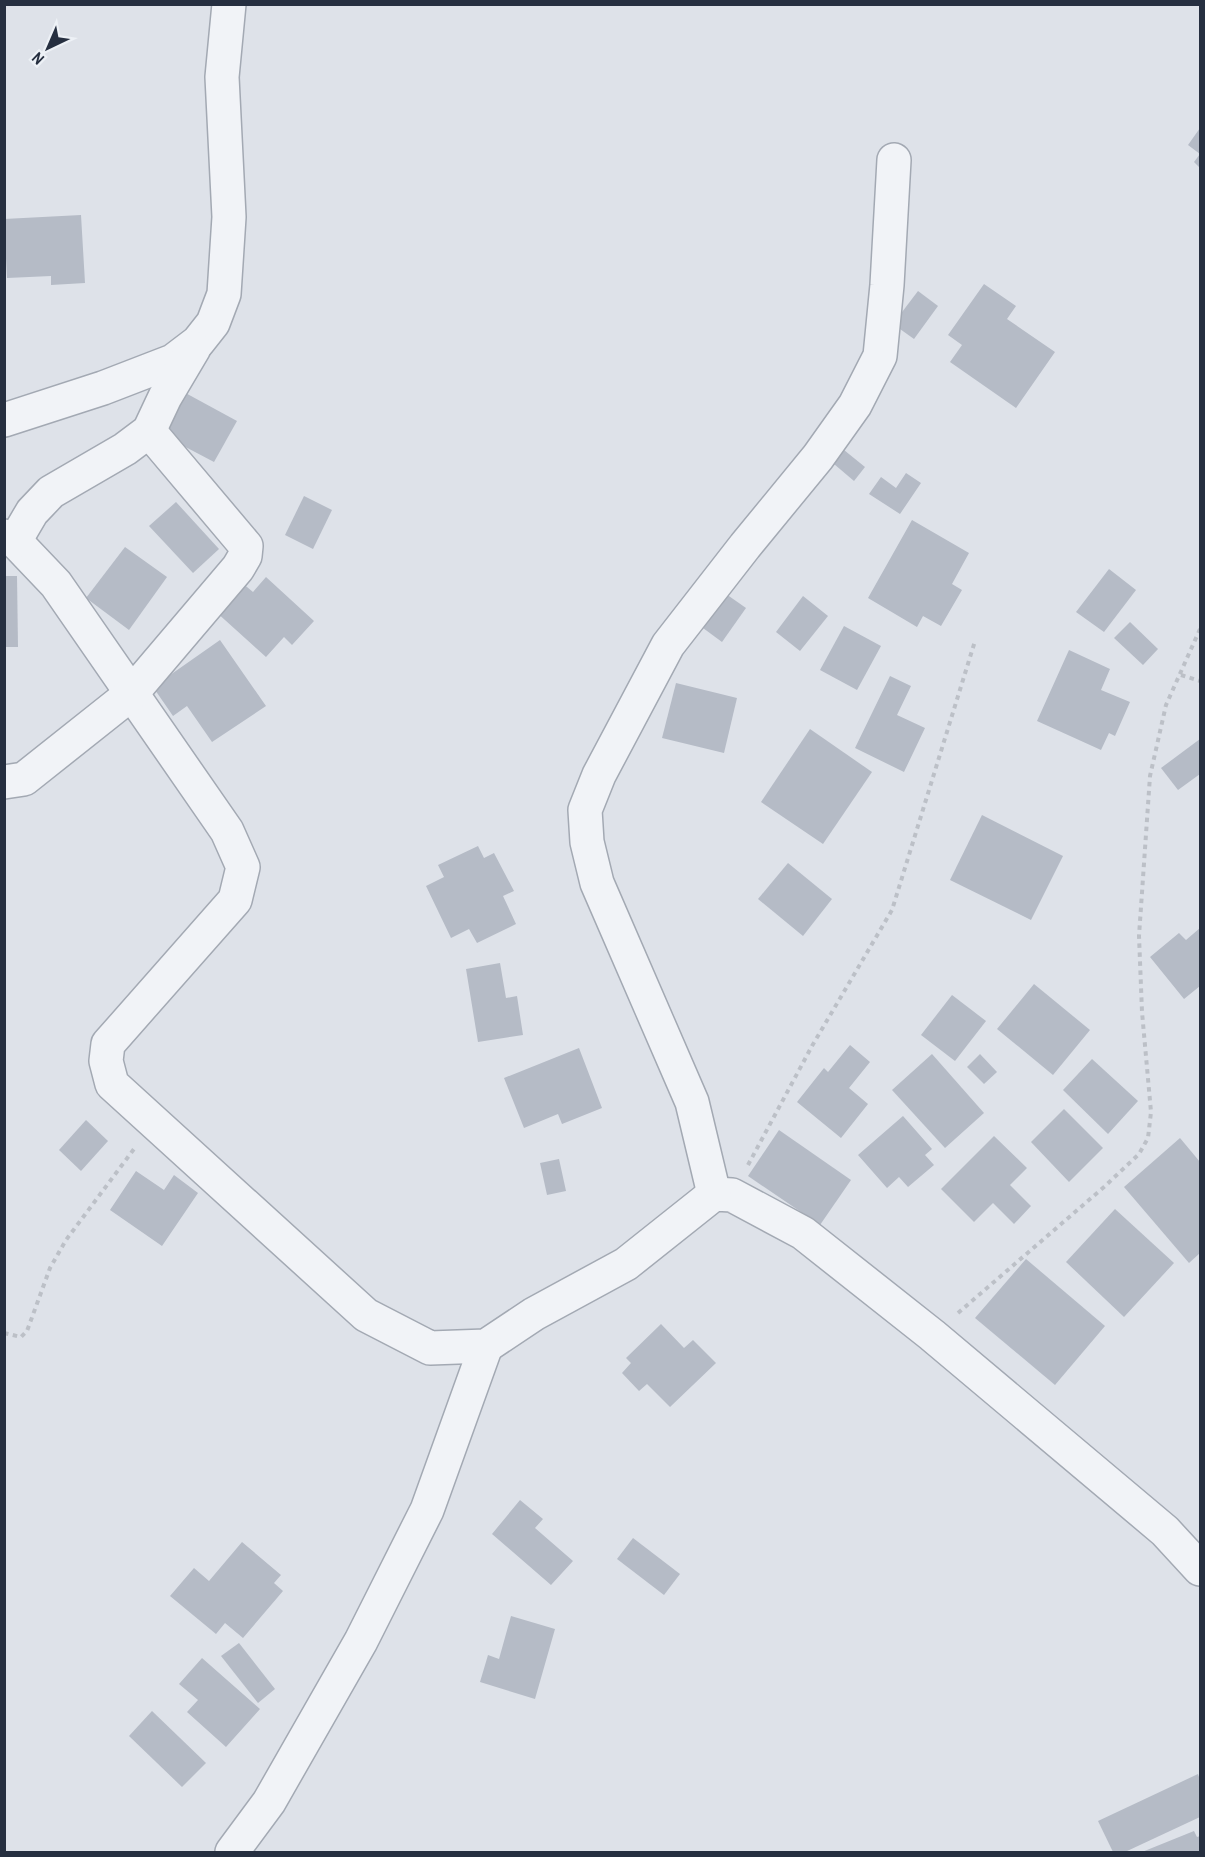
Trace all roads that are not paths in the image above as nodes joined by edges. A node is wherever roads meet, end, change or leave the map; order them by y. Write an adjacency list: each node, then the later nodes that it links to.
1 (229, 4): 3 (street)
2 (894, 160): 9 (street)
3 (198, 342): 4 (street); 5 (street)
4 (4, 420)
5 (149, 431): 6 (street); 7 (street)
6 (10, 539): 7 (street)
7 (131, 694): 8 (street); 10 (street)
8 (4, 783)
9 (723, 1195): 10 (street); 11 (street)
10 (486, 1346): 12 (street)
11 (1200, 1569)
12 (232, 1852)

